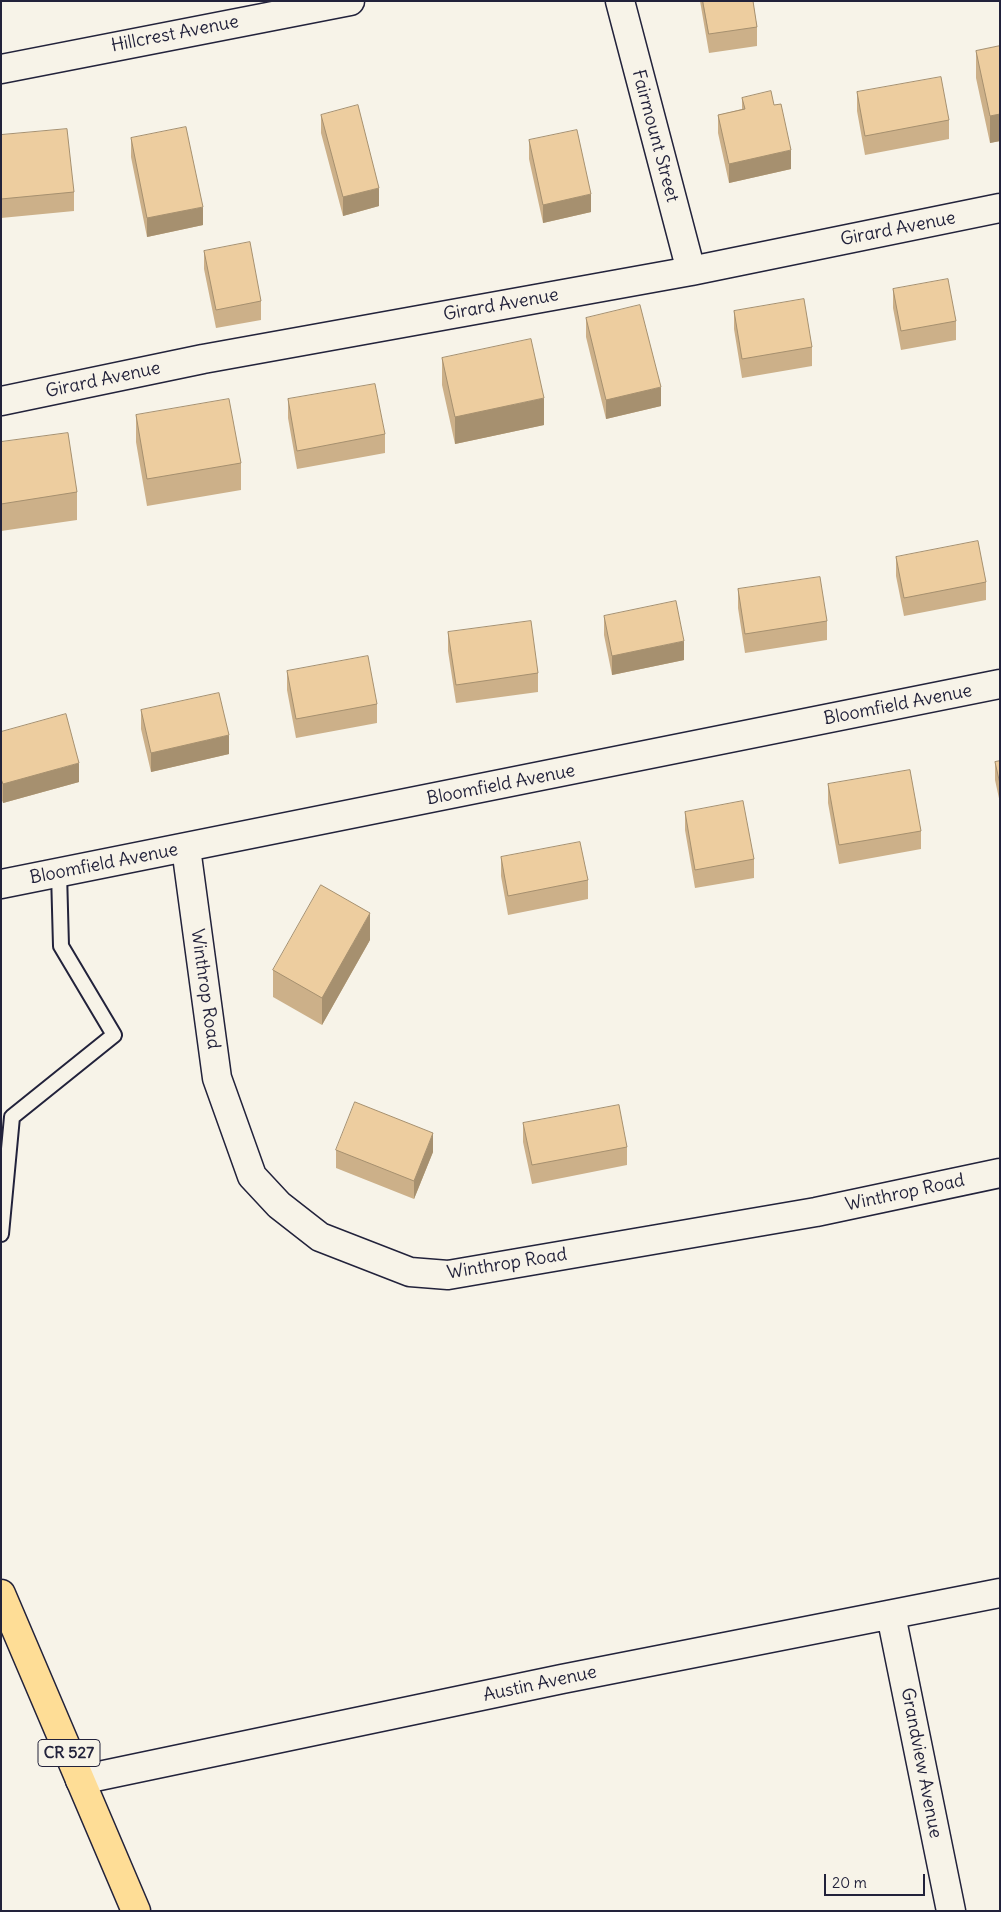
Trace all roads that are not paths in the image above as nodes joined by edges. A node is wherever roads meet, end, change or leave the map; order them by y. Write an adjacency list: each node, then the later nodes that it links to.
1 (350, 1): 3 (street, Hillcrest Avenue)
2 (620, 1): 5 (street, Fairmount Street)
3 (1, 69)
4 (1000, 208): 5 (street, Girard Avenue)
5 (691, 270): 6 (street, Girard Avenue)
6 (1, 402)
7 (1000, 684): 8 (street, Bloomfield Avenue)
8 (186, 848): 9 (street, Bloomfield Avenue); 11 (street, Winthrop Road)
9 (59, 873): 10 (street, Bloomfield Avenue); 12 (lane)
10 (1, 884)
11 (1000, 1173)
12 (1, 1234)
13 (1000, 1593): 15 (street, Austin Avenue)
14 (1, 1594): 16 (main road, CR 527)
15 (891, 1616): 16 (street, Austin Avenue); 18 (street, Grandview Avenue)
16 (80, 1780): 17 (main road, CR 527)
17 (136, 1911)
18 (951, 1911)

